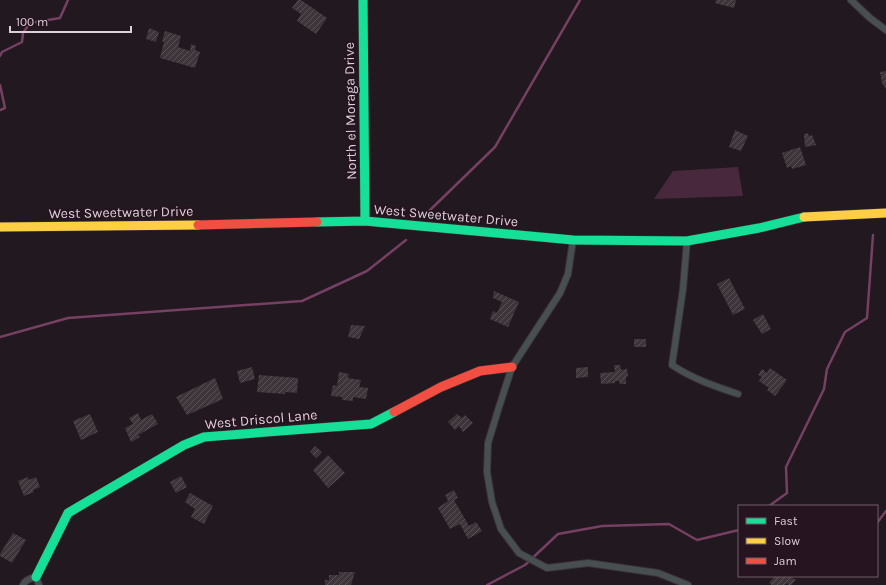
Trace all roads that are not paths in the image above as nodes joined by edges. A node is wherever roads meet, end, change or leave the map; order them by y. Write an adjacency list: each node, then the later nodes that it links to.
1 (363, 0): 5 (street, North el Moraga Drive)
2 (852, 0): 3 (street)
3 (886, 30)
4 (886, 213): 8 (street, West Sweetwater Drive)
5 (365, 221): 6 (street, West Sweetwater Drive); 7 (street, West Sweetwater Drive)
6 (0, 227)
7 (573, 240): 8 (street, West Sweetwater Drive); 9 (street)
8 (686, 241): 10 (street)
9 (512, 367): 11 (street, West Driscol Lane); 13 (street)
10 (738, 394)
11 (38, 581): 12 (street, West Driscol Lane)
12 (23, 585)
13 (688, 585)

